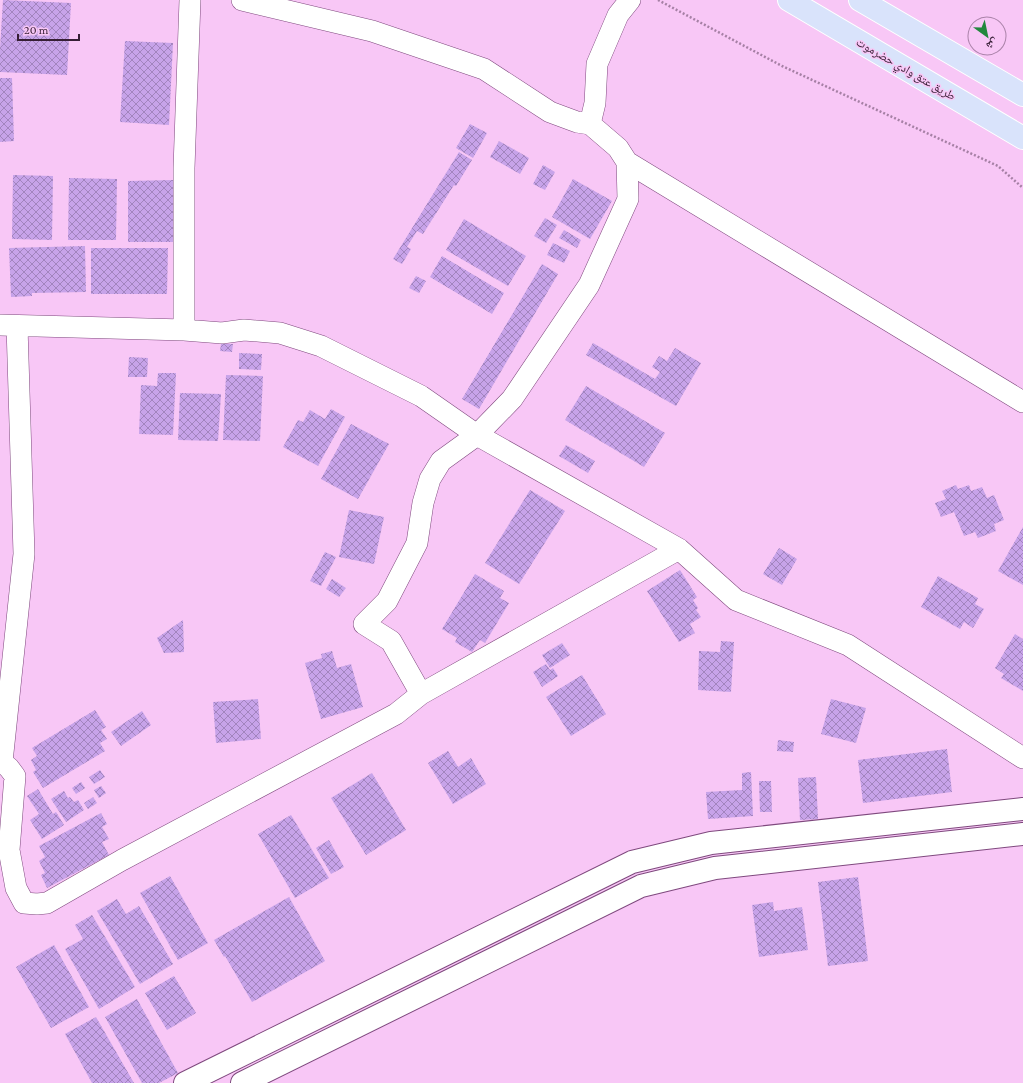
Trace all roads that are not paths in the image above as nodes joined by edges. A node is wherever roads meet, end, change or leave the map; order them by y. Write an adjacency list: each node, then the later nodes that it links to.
1 (190, 0): 11 (street)
2 (242, 0): 7 (street)
3 (630, 0): 7 (street)
4 (789, 0): 8 (main road, طريق عتق وادي حضرموت)
5 (860, 0): 6 (main road)
6 (1023, 95)
7 (590, 124): 9 (street)
8 (1023, 138)
9 (628, 162): 12 (street); 13 (street)
10 (8, 326): 11 (street); 17 (street)
11 (184, 330): 13 (street)
12 (1023, 402)
13 (477, 435): 14 (street); 15 (street)
14 (679, 550): 15 (street); 16 (street)
15 (421, 694): 17 (street)
16 (1023, 758)
17 (1, 762)
18 (1023, 808): 20 (street)
19 (1023, 834): 21 (street)
20 (185, 1083)
21 (242, 1083)

